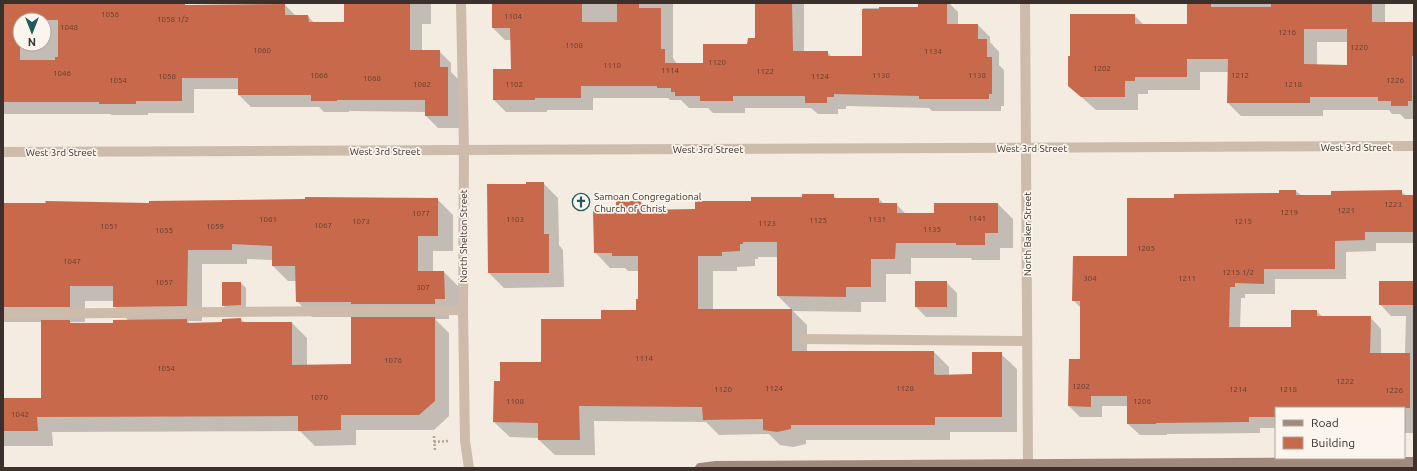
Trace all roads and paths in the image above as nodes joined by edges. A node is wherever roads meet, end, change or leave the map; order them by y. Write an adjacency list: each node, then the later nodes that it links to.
1 (461, 3): 5 (street, North Shelton Street)
2 (1025, 3): 4 (street, North Baker Street)
3 (1414, 146): 4 (street, West 3rd Street)
4 (1027, 148): 5 (street, West 3rd Street); 10 (street, North Baker Street)
5 (464, 150): 6 (street, West 3rd Street); 7 (street, North Shelton Street)
6 (3, 152)
7 (463, 310): 8 (street); 17 (street, North Shelton Street)
8 (3, 314)
9 (804, 339): 10 (street)
10 (1026, 341): 16 (street, North Baker Street)
11 (434, 436): 13 (path)
12 (449, 441): 13 (path)
13 (434, 442): 14 (path)
14 (435, 451)
15 (1414, 462): 16 (main road)
16 (1028, 464): 18 (main road)
17 (468, 468)
18 (700, 468)

